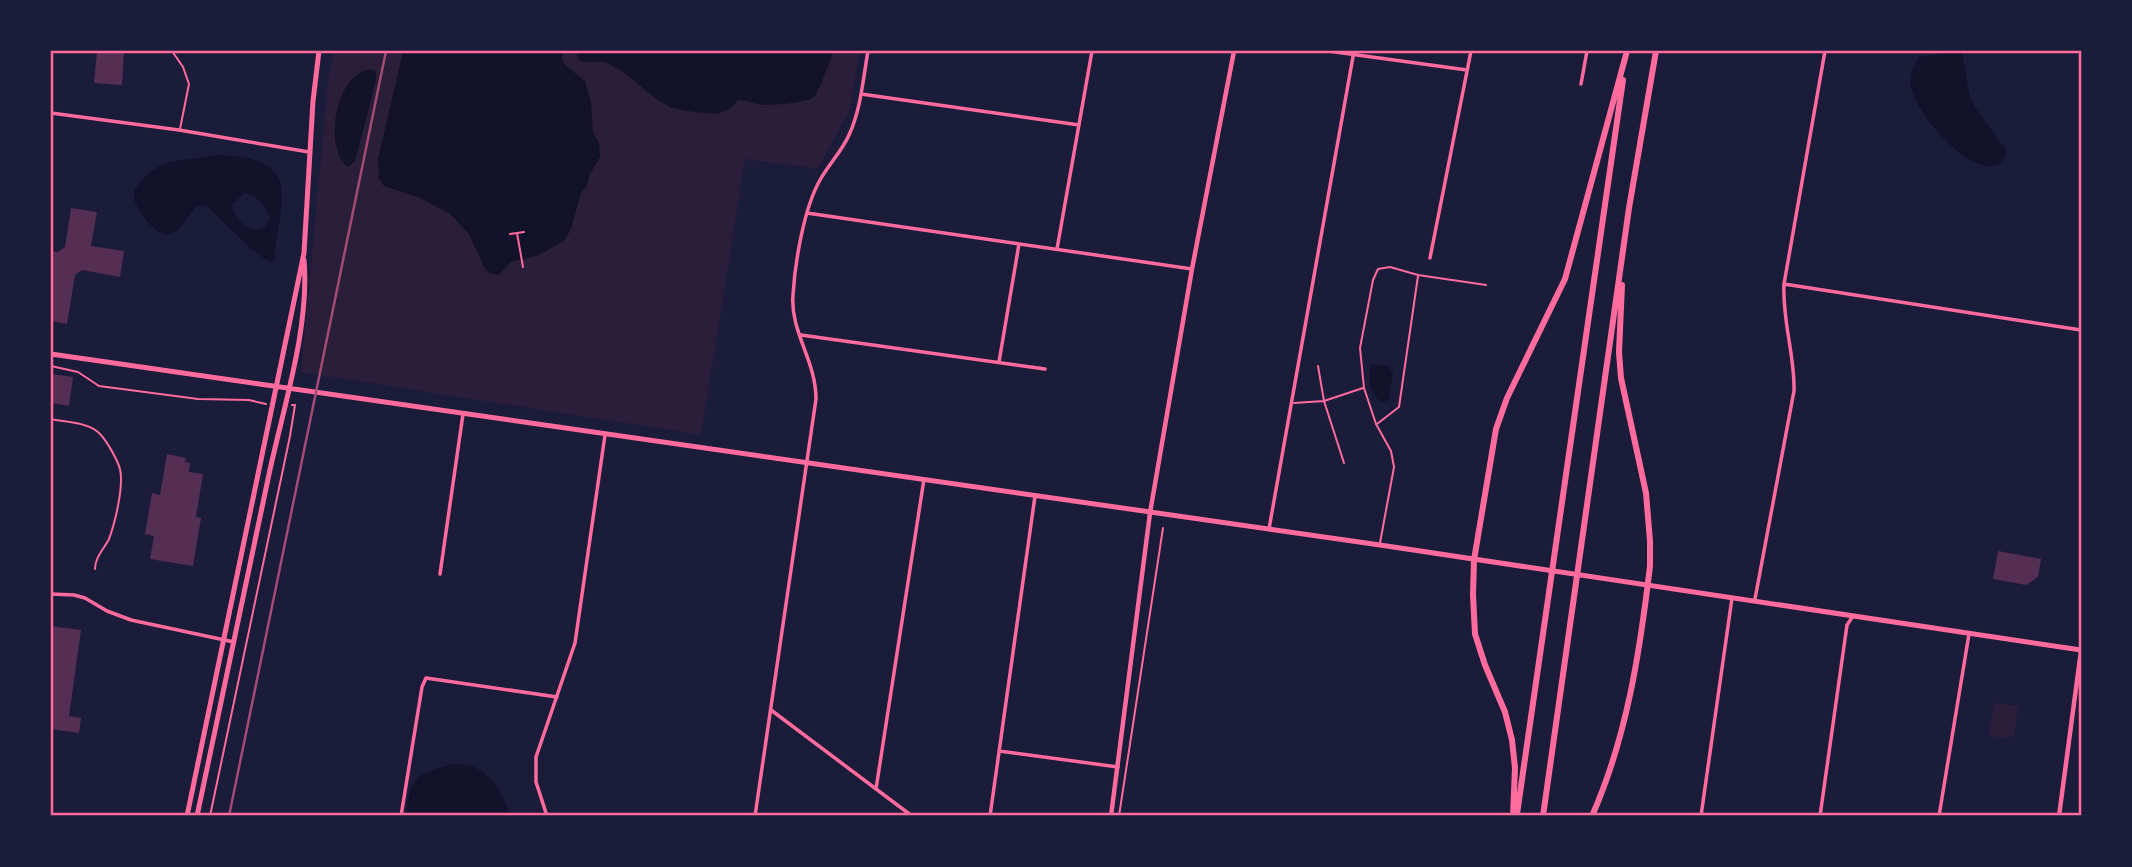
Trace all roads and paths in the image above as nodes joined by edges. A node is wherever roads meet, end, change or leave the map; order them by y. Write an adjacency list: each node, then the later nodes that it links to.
1 (172, 51): 18 (lane)
2 (319, 51): 19 (main road)
3 (868, 51): 15 (street)
4 (1092, 51): 17 (street)
5 (1234, 51): 30 (street)
6 (1328, 51): 12 (street)
7 (1471, 51): 13 (street)
8 (1587, 51): 14 (street)
9 (1627, 51): 60 (highway); 87 (highway)
10 (1656, 51): 24 (highway)
11 (1825, 51): 32 (street)
12 (1353, 53): 13 (street); 45 (street)
13 (1467, 70): 28 (street)
14 (1581, 84)
15 (861, 94): 17 (street); 20 (street)
16 (51, 113): 18 (street)
17 (1079, 125): 26 (street)
18 (179, 130): 19 (street)
19 (311, 152): 27 (main road)
20 (807, 214): 25 (street); 35 (street)
21 (524, 232): 22 (path)
22 (517, 233): 23 (path); 29 (path)
23 (510, 234)
24 (1626, 234): 63 (highway); 88 (highway)
25 (1019, 244): 26 (street); 37 (street)
26 (1057, 250): 30 (street)
27 (304, 253): 41 (main road); 42 (main road)
28 (1430, 258)
29 (523, 267)
30 (1192, 270): 56 (street)
31 (1419, 275): 33 (lane); 43 (lane); 50 (lane)
32 (1784, 284): 34 (street); 66 (street)
33 (1486, 285)
34 (2081, 330)
35 (800, 335): 37 (street); 52 (street)
36 (51, 354): 41 (main road)
37 (999, 362): 40 (street)
38 (51, 366): 46 (path)
39 (1318, 366): 44 (lane)
40 (1045, 369)
41 (275, 386): 42 (main road); 69 (main road)
42 (289, 388): 48 (main road); 70 (main road)
43 (1364, 388): 44 (lane); 50 (lane)
44 (1324, 401): 45 (lane); 53 (lane)
45 (1292, 403): 58 (street)
46 (260, 404)
47 (295, 405): 79 (path)
48 (463, 414): 51 (main road); 62 (street)
49 (51, 419): 61 (lane)
50 (1376, 424): 59 (lane)
51 (605, 435): 52 (main road); 72 (street)
52 (806, 463): 54 (main road); 73 (street)
53 (1344, 463)
54 (924, 479): 55 (main road); 76 (street)
55 (1035, 495): 56 (main road); 74 (street)
56 (1150, 513): 58 (main road); 75 (street)
57 (1163, 528): 86 (path)
58 (1269, 529): 59 (main road)
59 (1380, 545): 60 (main road)
60 (1474, 560): 63 (main road); 87 (highway)
61 (95, 569)
62 (440, 574)
63 (1647, 585): 65 (main road); 89 (highway)
64 (51, 594): 69 (street)
65 (1732, 596): 66 (main road); 90 (street)
66 (1755, 599): 67 (main road)
67 (1854, 614): 68 (main road); 91 (street)
68 (1969, 632): 71 (main road); 92 (street)
69 (223, 639): 70 (street); 77 (main road)
70 (234, 642): 78 (main road)
71 (2081, 651): 93 (street)
72 (557, 697): 80 (street); 81 (street)
73 (771, 710): 76 (street); 82 (street)
74 (999, 751): 75 (street); 84 (street)
75 (1118, 768): 85 (street)
76 (876, 789): 83 (street)
77 (187, 816)
78 (197, 816)
79 (210, 816)
80 (401, 816)
81 (547, 816)
82 (755, 816)
83 (912, 816)
84 (990, 816)
85 (1111, 816)
86 (1118, 816)
87 (1515, 816)
88 (1543, 816)
89 (1592, 816)
90 (1701, 816)
91 (1820, 816)
92 (1939, 816)
93 (2059, 816)

